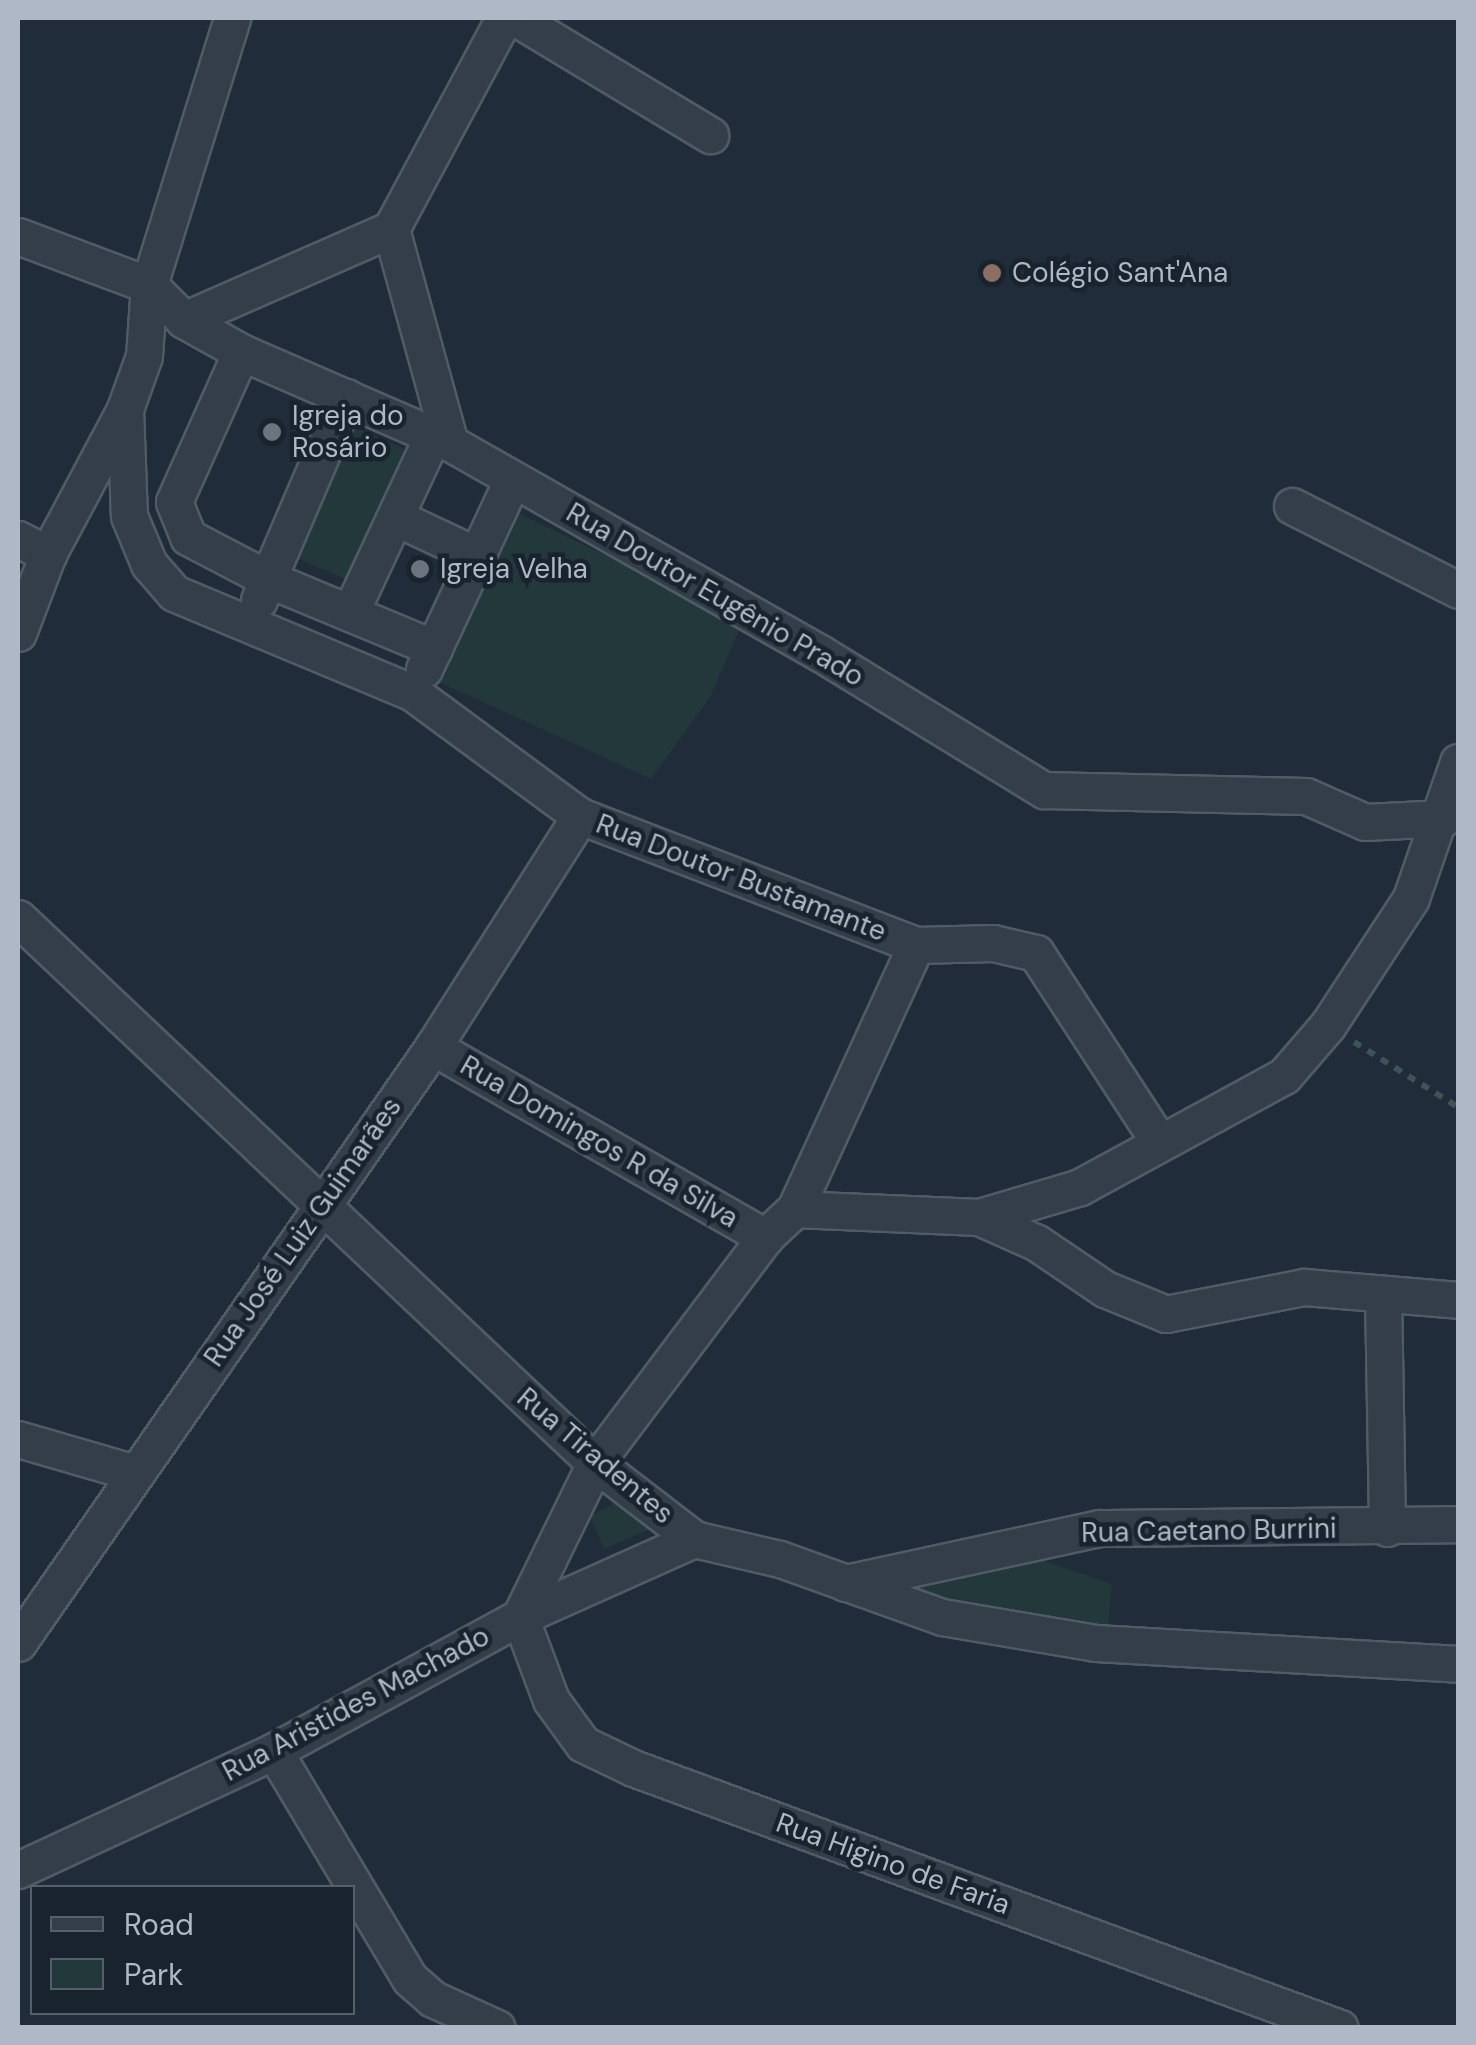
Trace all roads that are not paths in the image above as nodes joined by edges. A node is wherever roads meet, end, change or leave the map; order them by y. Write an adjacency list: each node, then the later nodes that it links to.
1 (232, 18): 7 (street)
2 (504, 18): 5 (street)
3 (516, 18): 4 (street)
4 (710, 134)
5 (391, 229): 8 (street); 12 (street)
6 (18, 236): 7 (street, Rua Doutor Eugênio Prado)
7 (149, 285): 8 (street, Rua Doutor Eugênio Prado); 11 (street)
8 (184, 320): 9 (street, Rua Doutor Eugênio Prado)
9 (241, 352): 10 (street, Rua Doutor Eugênio Prado); 18 (street)
10 (346, 397): 12 (street, Rua Doutor Eugênio Prado); 18 (street)
11 (125, 409): 16 (street); 21 (street, Rua Doutor Bustamante)
12 (442, 439): 13 (street, Rua Doutor Eugênio Prado); 15 (street)
13 (512, 480): 17 (street); 27 (street, Rua Doutor Eugênio Prado)
14 (1292, 506): 19 (street)
15 (395, 517): 17 (street); 20 (street)
16 (32, 547): 22 (street)
17 (478, 556): 23 (street)
18 (268, 579): 20 (street); 21 (street)
19 (1458, 590)
20 (350, 613): 23 (street)
21 (249, 624): 24 (street, Rua Doutor Bustamante)
22 (18, 633)
23 (434, 648): 24 (street)
24 (412, 693): 26 (street, Rua Doutor Bustamante)
25 (1458, 762): 27 (street)
26 (580, 816): 29 (street, Rua Doutor Bustamante); 30 (street, Rua José Luiz Guimarães)
27 (1444, 818): 31 (street)
28 (18, 918): 32 (street, Rua Tiradentes)
29 (916, 945): 31 (street, Rua Doutor Bustamante); 33 (street)
30 (433, 1046): 32 (street, Rua José Luiz Guimarães); 35 (street, Rua Domingos R da Silva)
31 (1159, 1142): 34 (street)
32 (319, 1208): 39 (street, Rua Tiradentes); 40 (street, Rua José Luiz Guimarães)
33 (796, 1209): 34 (street); 35 (street)
34 (979, 1217): 36 (street)
35 (765, 1237): 39 (street)
36 (1383, 1294): 37 (street); 42 (street)
37 (1458, 1300)
38 (18, 1439): 40 (street)
39 (595, 1463): 43 (street, Rua Tiradentes); 45 (street)
40 (135, 1474): 46 (street, Rua José Luiz Guimarães)
41 (1458, 1524): 42 (street, Rua Caetano Burrini)
42 (1388, 1528): 44 (street, Rua Caetano Burrini)
43 (694, 1539): 44 (street, Rua Tiradentes); 45 (street, Rua Aristides Machado)
44 (844, 1583): 47 (street, Rua Tiradentes)
45 (520, 1617): 48 (street, Rua Aristides Machado); 52 (street, Rua Higino de Faria)
46 (18, 1643)
47 (1458, 1664)
48 (274, 1751): 49 (street, Rua Aristides Machado); 50 (street)
49 (18, 1870)
50 (354, 1885)
51 (355, 1887): 53 (street)
52 (1340, 2027)
53 (497, 2028)

